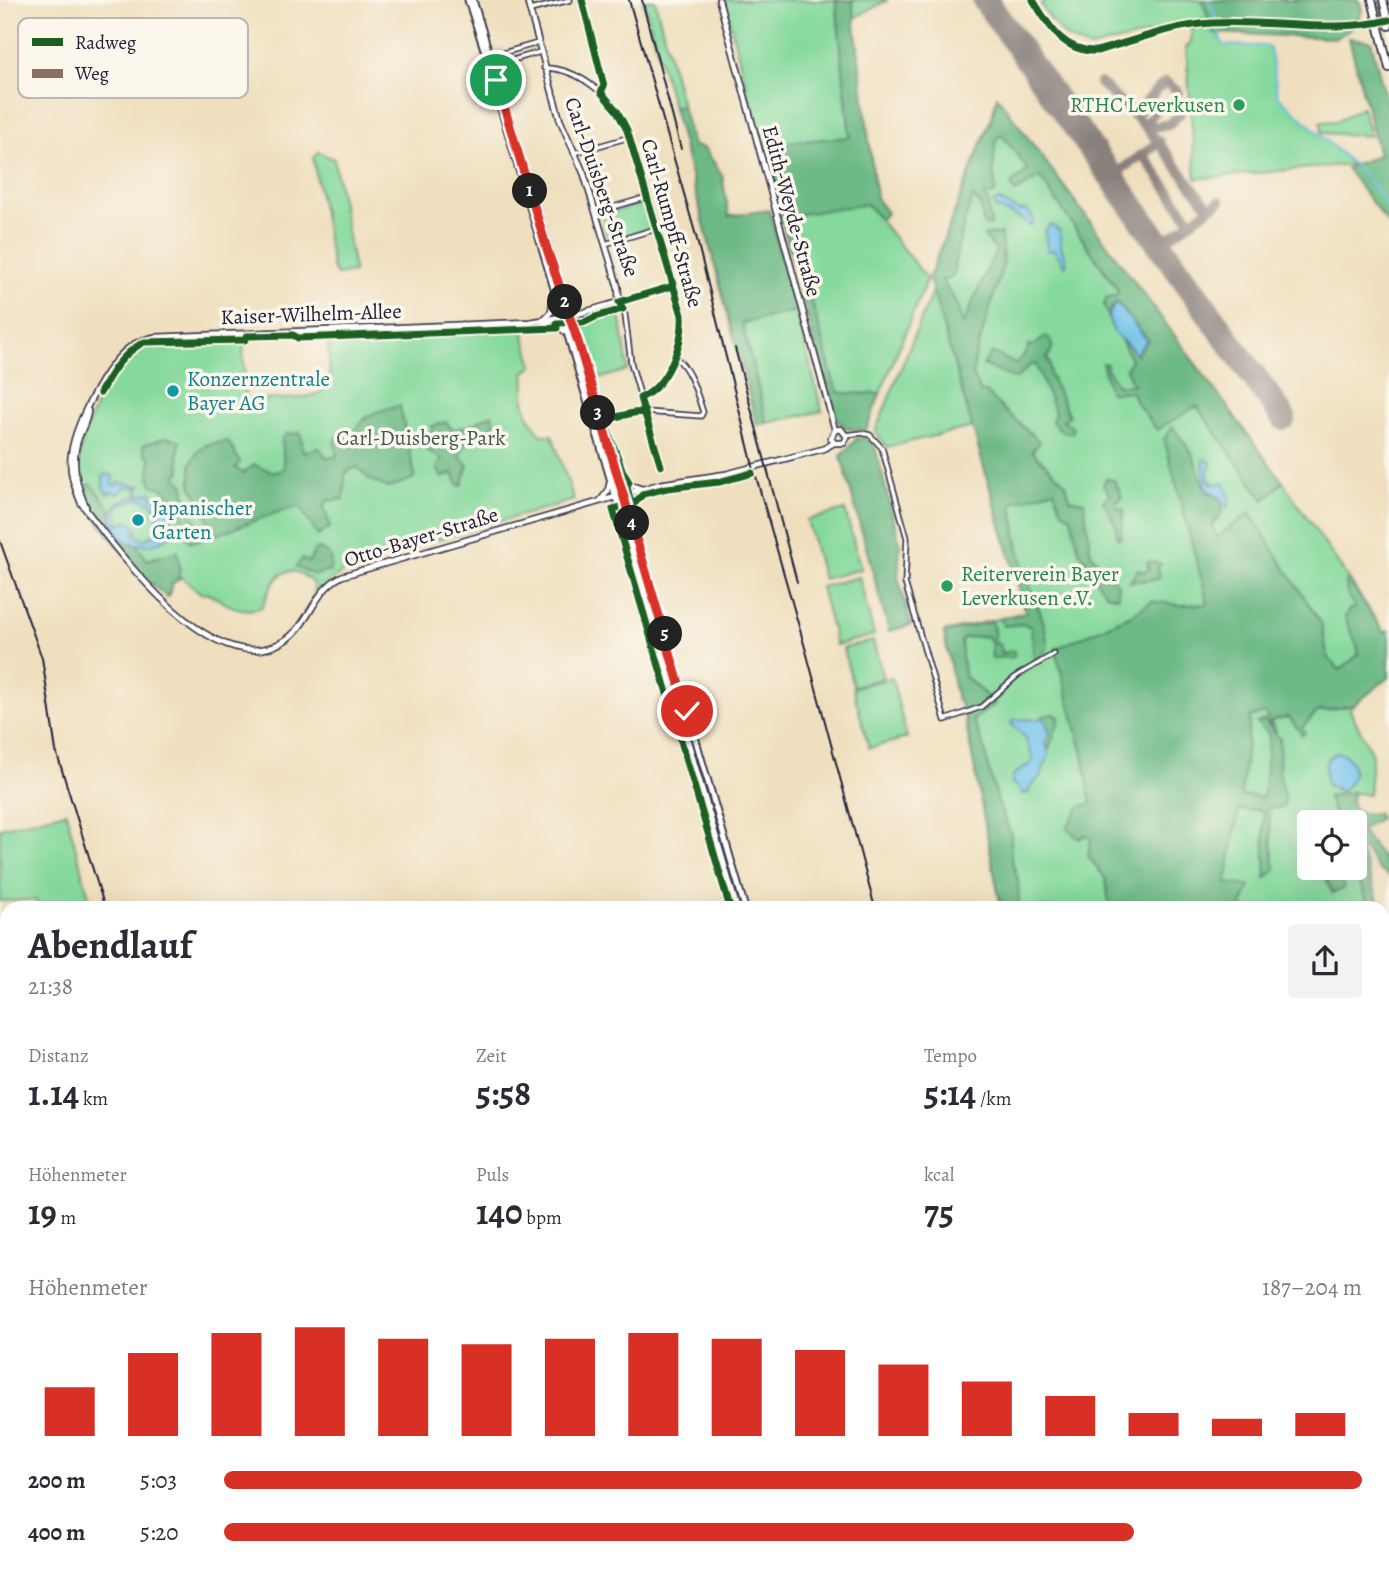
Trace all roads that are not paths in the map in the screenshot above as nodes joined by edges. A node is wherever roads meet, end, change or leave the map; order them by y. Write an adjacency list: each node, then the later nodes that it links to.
1 (470, 0): 14 (main road)
2 (527, 0): 9 (street, Carl-Duisberg-Straße)
3 (570, 0): 9 (street)
4 (582, 0): 18 (street)
5 (719, 0): 36 (street, Edith-Weyde-Straße)
6 (1033, 0): 10 (street)
7 (1372, 0): 17 (highway)
8 (1383, 0): 11 (highway)
9 (530, 10): 12 (street, Carl-Duisberg-Straße)
10 (1364, 26)
11 (1389, 26)
12 (538, 43): 13 (street, Carl-Duisberg-Straße); 14 (street)
13 (540, 52): 15 (street); 16 (street, Carl-Duisberg-Straße)
14 (488, 57): 15 (main road)
15 (491, 67): 26 (main road); 28 (main road)
16 (544, 68): 18 (street, Carl-Rumpff-Straße); 20 (street, Carl-Duisberg-Straße)
17 (1389, 68)
18 (601, 92): 19 (street, Carl-Rumpff-Straße)
19 (630, 137): 20 (street); 21 (street, Carl-Rumpff-Straße)
20 (574, 153): 22 (street, Carl-Duisberg-Straße)
21 (648, 197): 22 (street); 23 (street, Carl-Rumpff-Straße)
22 (595, 212): 24 (street, Carl-Duisberg-Straße)
23 (657, 228): 24 (street); 25 (street, Carl-Rumpff-Straße)
24 (605, 244): 27 (street, Carl-Duisberg-Straße)
25 (673, 286): 27 (street); 31 (street, Carl-Rumpff-Straße)
26 (555, 291): 28 (main road); 29 (street)
27 (619, 302): 28 (street, Kaiser-Wilhelm-Allee); 32 (street, Carl-Duisberg-Straße)
28 (566, 317): 29 (street, Kaiser-Wilhelm-Allee); 30 (main road); 39 (main road)
29 (541, 321): 30 (street); 33 (street, Kaiser-Wilhelm-Allee)
30 (569, 338): 39 (main road)
31 (676, 357): 32 (street, Carl-Rumpff-Straße); 34 (street)
32 (640, 398): 34 (street, Carl-Duisberg-Straße)
33 (89, 407): 40 (street, Kaiser-Wilhelm-Allee); 45 (street, Kaiser-Wilhelm-Allee)
34 (645, 412): 35 (street)
35 (621, 415)
36 (835, 430): 37 (street); 38 (street)
37 (846, 435): 38 (street); 47 (street)
38 (834, 443): 41 (street, Otto-Bayer-Straße)
39 (614, 476): 41 (street); 42 (main road); 43 (main road); 44 (street)
40 (73, 481): 45 (street, Otto-Bayer-Straße)
41 (643, 490): 42 (street, Otto-Bayer-Straße); 46 (street)
42 (624, 495): 43 (street, Otto-Bayer-Straße); 46 (main road)
43 (617, 497): 44 (street, Otto-Bayer-Straße); 49 (main road)
44 (600, 502): 45 (street, Otto-Bayer-Straße)
45 (89, 514)
46 (629, 514): 48 (main road)
47 (1054, 654)
48 (689, 717): 49 (main road); 51 (main road)
49 (681, 719): 50 (main road)
50 (735, 901)
51 (743, 901)

